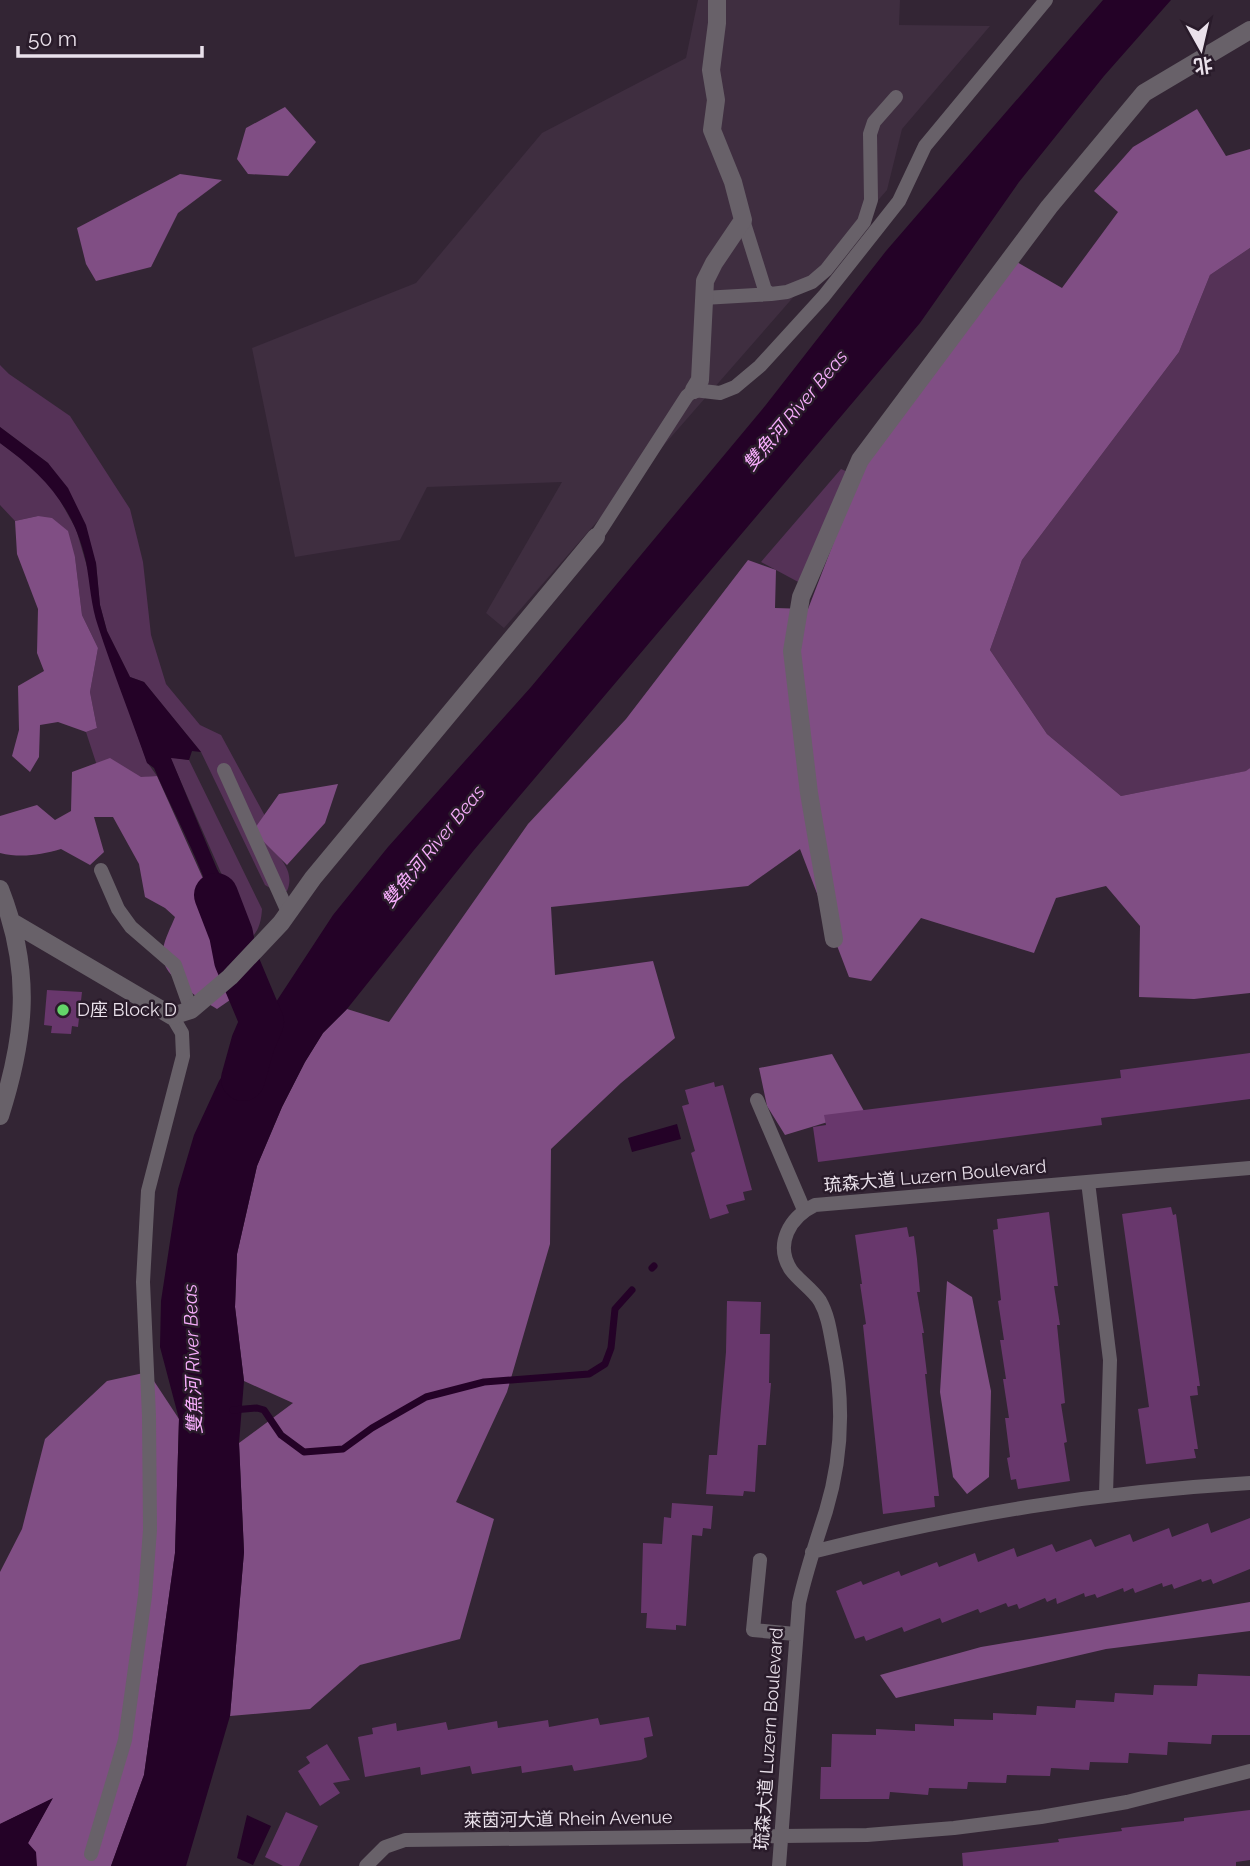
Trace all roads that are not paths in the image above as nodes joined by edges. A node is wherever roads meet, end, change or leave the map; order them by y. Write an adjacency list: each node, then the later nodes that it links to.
1 (717, 0): 5 (street)
2 (1046, 0): 8 (lane)
3 (1250, 30): 15 (street)
4 (896, 97): 6 (lane)
5 (743, 220): 6 (lane); 7 (street)
6 (771, 294): 7 (lane)
7 (703, 299): 8 (street)
8 (694, 390): 9 (lane)
9 (596, 537): 13 (street)
10 (224, 769): 13 (lane)
11 (101, 870): 16 (lane)
12 (0, 889): 14 (street)
13 (288, 912): 16 (street)
14 (6, 922): 17 (street); 19 (street)
15 (834, 939)
16 (191, 1010): 17 (street)
17 (172, 1016): 30 (lane)
18 (757, 1100): 22 (lane)
19 (0, 1116)
20 (1250, 1168): 21 (lane, 琉森大道 Luzern Boulevard)
21 (1088, 1182): 22 (lane, 琉森大道 Luzern Boulevard); 24 (lane)
22 (804, 1210): 25 (lane, 琉森大道 Luzern Boulevard)
23 (1250, 1483): 24 (lane)
24 (1106, 1494): 25 (lane)
25 (812, 1552): 27 (lane, 琉森大道 Luzern Boulevard)
26 (760, 1560): 27 (lane)
27 (795, 1634): 29 (lane, 琉森大道 Luzern Boulevard)
28 (1250, 1771): 29 (lane, 萊茵河大道 Rhein Avenue)
29 (780, 1836): 31 (lane, 萊茵河大道 Rhein Avenue); 32 (lane, 琉森大道 Luzern Boulevard)
30 (91, 1854)
31 (366, 1866)
32 (779, 1866)

